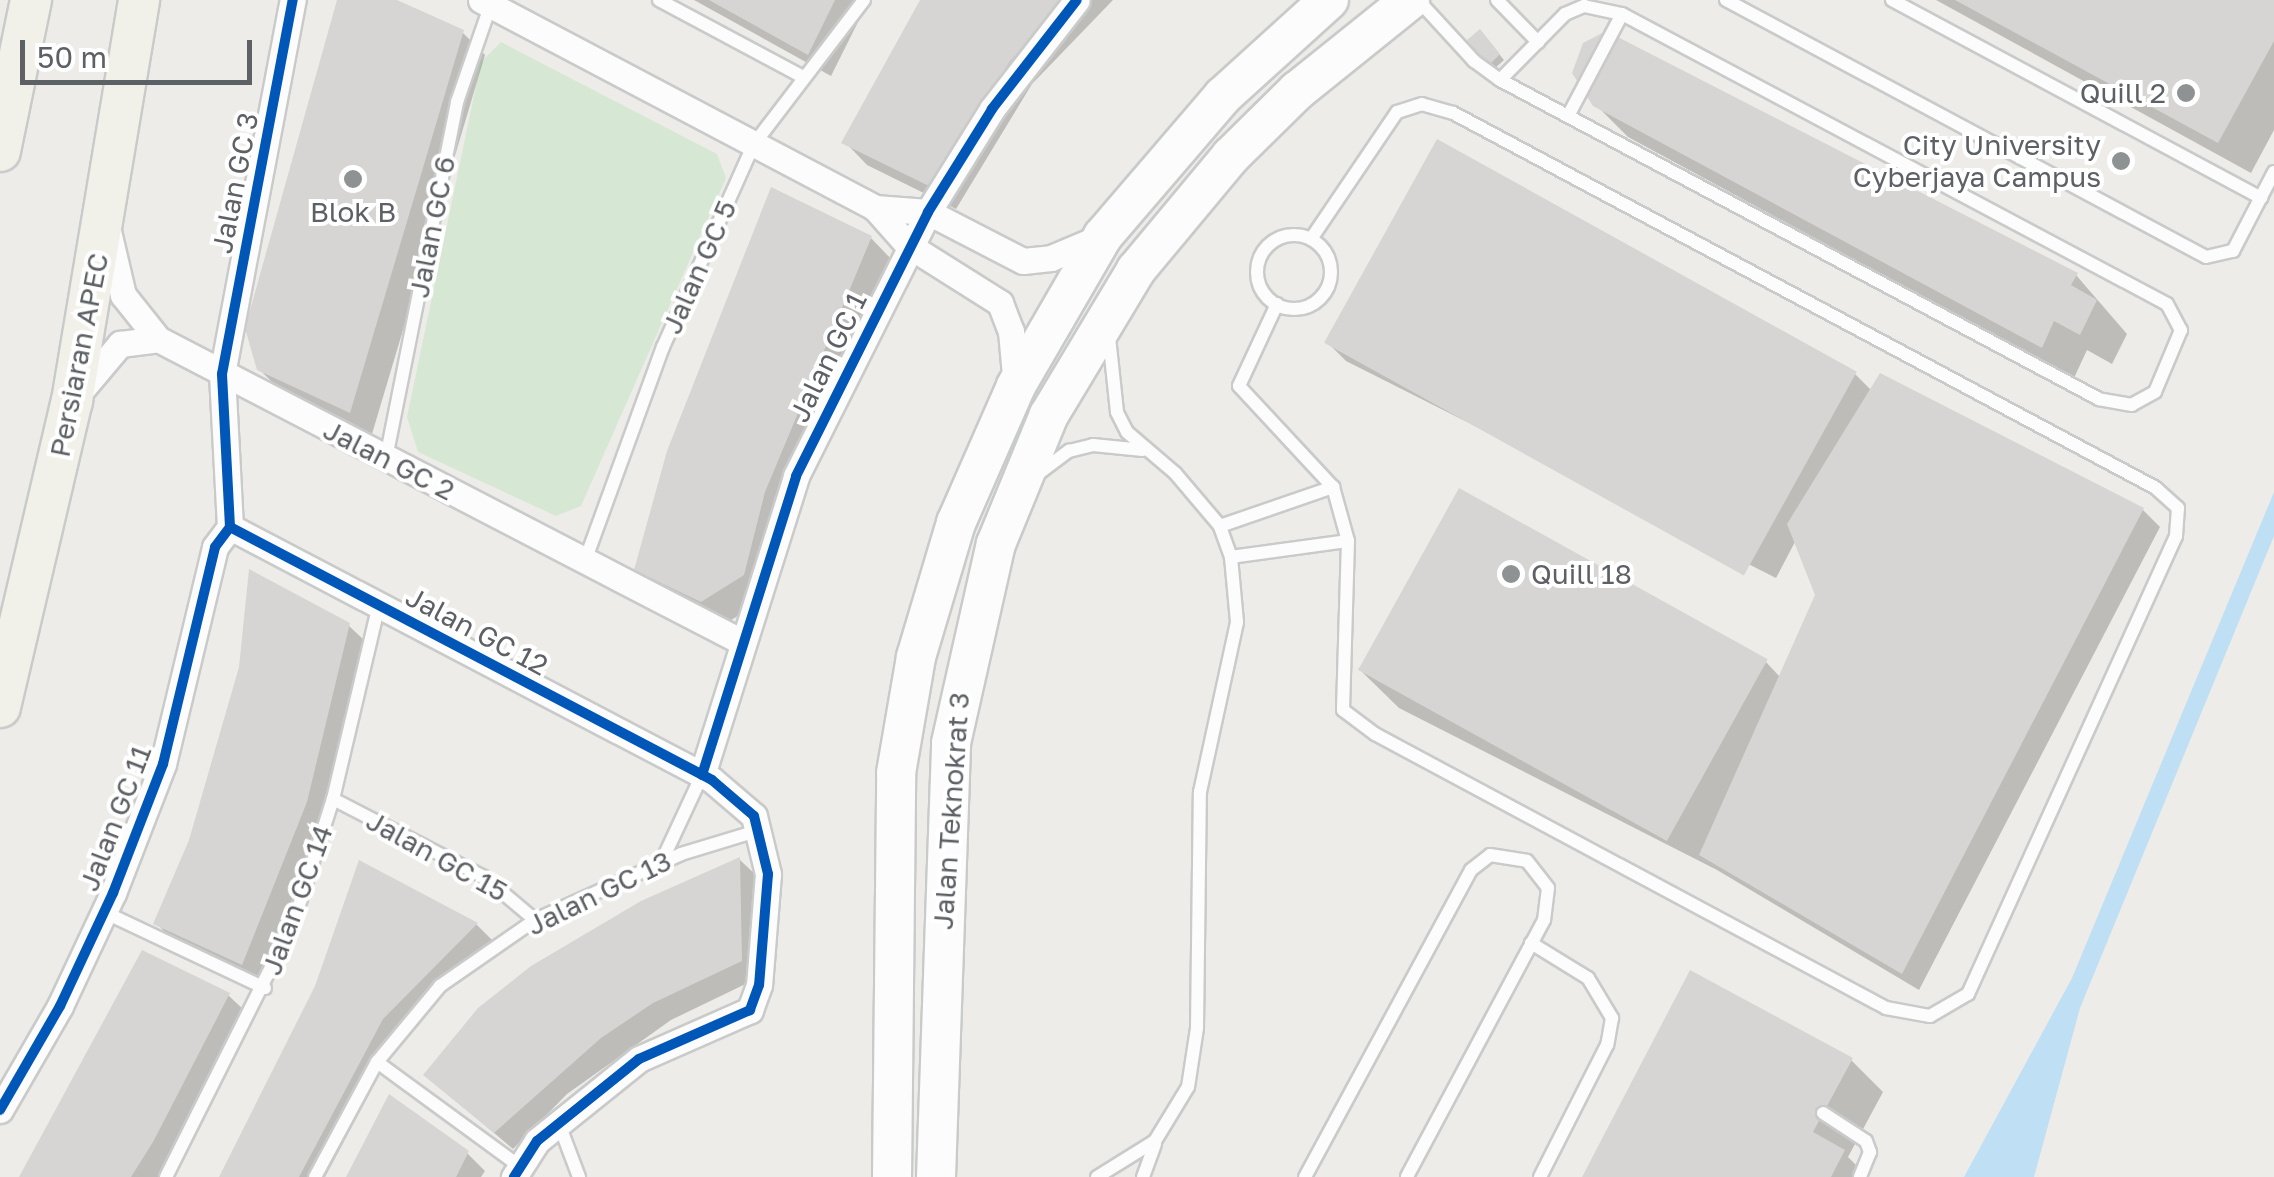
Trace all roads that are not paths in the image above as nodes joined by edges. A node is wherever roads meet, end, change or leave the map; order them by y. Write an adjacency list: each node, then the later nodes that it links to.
1 (31, 0): 20 (main road)
2 (139, 0): 25 (main road, Persiaran APEC)
3 (292, 0): 32 (street, Jalan GC 3)
4 (658, 0): 16 (lane)
5 (864, 0): 16 (lane, Jalan GC 5)
6 (1077, 0): 24 (street, Jalan GC 1)
7 (1328, 0): 26 (main road, Jalan Teknokrat 3)
8 (1410, 0): 30 (main road, Jalan Teknokrat 3)
9 (1418, 0): 17 (lane)
10 (1498, 0): 15 (lane)
11 (1726, 0): 22 (lane)
12 (1892, 0): 22 (lane)
13 (488, 2): 19 (street); 36 (lane, Jalan GC 6)
14 (1622, 14): 15 (lane); 18 (lane); 18 (lane)
15 (1538, 42): 17 (lane)
16 (803, 78): 19 (lane, Jalan GC 5)
17 (1500, 80): 18 (lane)
18 (1568, 116)
19 (754, 144): 23 (street); 43 (lane, Jalan GC 5)
20 (0, 151)
21 (2274, 172): 22 (lane)
22 (2260, 198)
23 (876, 208): 24 (street); 28 (street)
24 (928, 212): 26 (street); 28 (street, Jalan GC 1)
25 (105, 216): 31 (street, Jalan GC 2); 34 (main road, Persiaran APEC)
26 (1103, 236): 33 (main road, Jalan Teknokrat 3)
27 (1311, 239): 29 (lane); 29 (lane); 41 (lane)
28 (908, 245): 33 (street); 45 (street, Jalan GC 1)
29 (1276, 304): 37 (lane)
30 (1110, 309): 35 (lane); 38 (main road, Jalan Teknokrat 3)
31 (150, 340): 32 (street, Jalan GC 2); 34 (street)
32 (222, 374): 36 (street, Jalan GC 2); 40 (street, Jalan GC 3)
33 (1016, 386): 64 (main road, Jalan Teknokrat 3)
34 (72, 401): 46 (main road, Persiaran APEC)
35 (1146, 451): 38 (lane); 39 (lane)
36 (386, 458): 43 (street, Jalan GC 2)
37 (1333, 486): 39 (lane); 41 (lane)
38 (1015, 499): 65 (main road, Jalan Teknokrat 3)
39 (1220, 526): 42 (lane)
40 (230, 527): 44 (street, Jalan GC 12); 51 (street, Jalan GC 11)
41 (1348, 541): 42 (lane)
42 (1231, 557): 59 (lane)
43 (585, 561): 45 (street, Jalan GC 2)
44 (379, 605): 47 (street, Jalan GC 12); 48 (lane, Jalan GC 14)
45 (742, 642): 47 (street, Jalan GC 1)
46 (0, 707)
47 (702, 775): 49 (street, Jalan GC 12); 50 (lane, Jalan GC 1)
48 (333, 799): 52 (lane, Jalan GC 15); 54 (lane, Jalan GC 14)
49 (760, 830): 50 (lane, Jalan GC 13); 58 (street)
50 (661, 863): 52 (lane, Jalan GC 13)
51 (102, 911): 54 (lane); 56 (street, Jalan GC 11)
52 (535, 920): 55 (lane, Jalan GC 13)
53 (1531, 943): 68 (lane); 69 (lane); 70 (lane)
54 (265, 988): 61 (lane, Jalan GC 14)
55 (378, 1062): 60 (lane); 62 (lane, Jalan GC 13)
56 (0, 1110)
57 (1823, 1112): 71 (lane)
58 (558, 1122): 60 (street); 63 (lane)
59 (1156, 1141): 66 (lane); 67 (lane)
60 (517, 1172)
61 (166, 1177)
62 (315, 1177)
63 (579, 1177)
64 (892, 1177)
65 (936, 1177)
66 (1097, 1177)
67 (1143, 1177)
68 (1304, 1177)
69 (1407, 1177)
70 (1540, 1177)
71 (1860, 1177)

